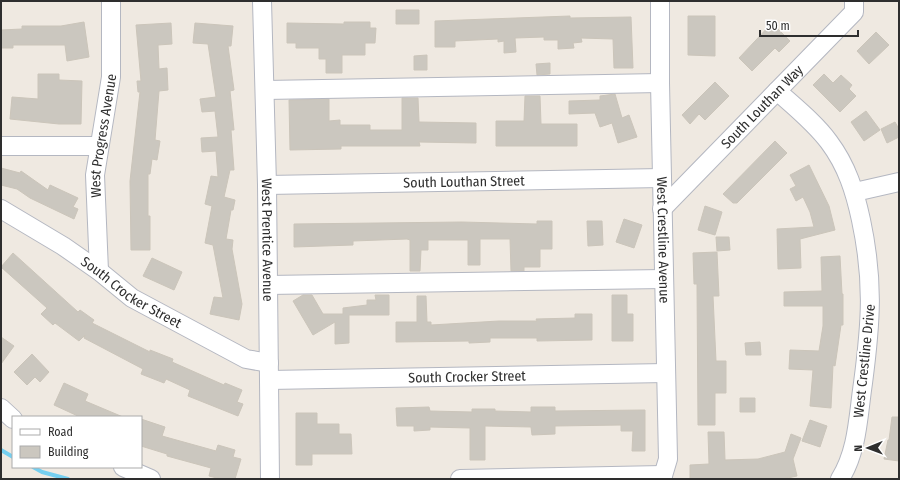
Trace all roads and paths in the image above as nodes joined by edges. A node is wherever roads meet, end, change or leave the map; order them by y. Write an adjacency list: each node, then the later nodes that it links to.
1 (111, 1): 9 (street, West Progress Avenue)
2 (262, 1): 6 (street, West Prentice Avenue)
3 (660, 1): 5 (street, West Crestline Avenue)
4 (854, 1): 7 (street, South Louthan Way)
5 (660, 84): 6 (street); 10 (street, West Crestline Avenue)
6 (265, 90): 12 (street, West Prentice Avenue)
7 (777, 91): 13 (street, West Crestline Drive); 15 (street, South Louthan Way)
8 (1, 146): 9 (street)
9 (99, 146): 16 (street, West Progress Avenue)
10 (662, 178): 12 (street, South Louthan Street); 15 (street, West Crestline Avenue)
11 (899, 182): 13 (street)
12 (267, 185): 18 (street, West Prentice Avenue)
13 (855, 192): 28 (street, West Crestline Drive)
14 (1, 209): 16 (street, South Crocker Street)
15 (662, 209): 17 (street, West Crestline Avenue)
16 (99, 271): 19 (street, South Crocker Street)
17 (664, 279): 18 (street); 20 (street, West Crestline Avenue)
18 (268, 285): 19 (street, West Prentice Avenue)
19 (269, 372): 20 (street, South Crocker Street); 26 (street, West Prentice Avenue)
20 (666, 372): 24 (street, West Crestline Avenue)
21 (1, 408): 22 (street)
22 (12, 418)
23 (125, 468): 25 (street)
24 (662, 477): 27 (street)
25 (151, 479)
26 (270, 479)
27 (460, 479)
28 (840, 479)

